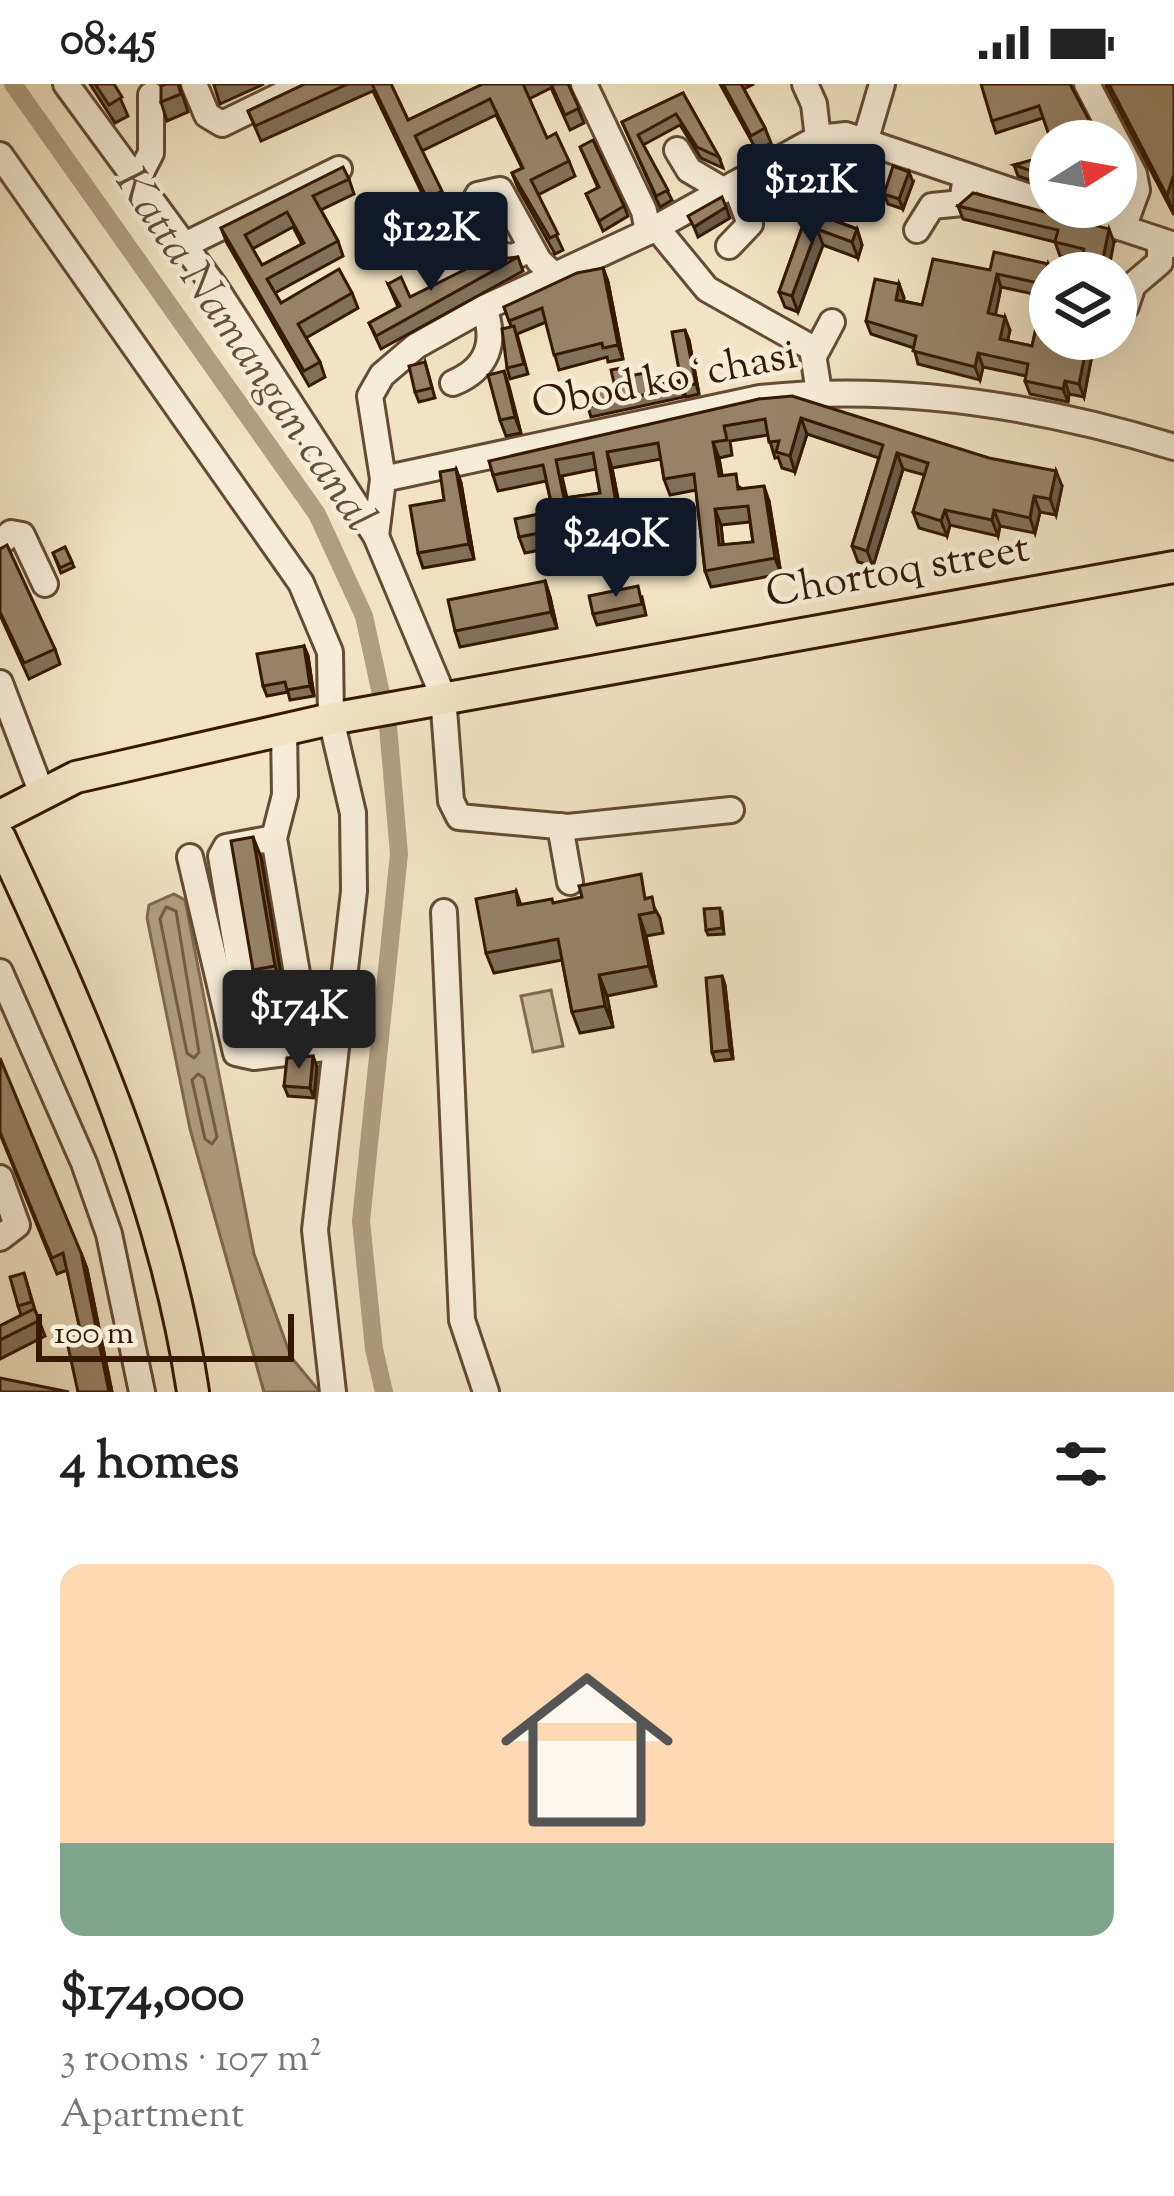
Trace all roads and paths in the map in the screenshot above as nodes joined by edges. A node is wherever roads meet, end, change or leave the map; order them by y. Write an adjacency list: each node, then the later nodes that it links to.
1 (66, 84): 16 (street)
2 (194, 84): 3 (street)
3 (304, 84)
4 (584, 84): 20 (street)
5 (805, 84): 10 (street)
6 (882, 84): 11 (street)
7 (1087, 84): 9 (street)
8 (151, 95): 16 (street)
9 (1106, 120)
10 (818, 138): 11 (street); 17 (street)
11 (865, 142): 15 (street)
12 (677, 150): 17 (street)
13 (0, 155): 41 (street)
14 (339, 169): 23 (street)
15 (966, 176): 18 (street); 21 (street)
16 (136, 180): 23 (street)
17 (729, 187): 20 (street); 24 (street)
18 (1029, 197)
19 (1123, 228): 22 (street)
20 (652, 230): 26 (street); 30 (street)
21 (917, 230)
22 (1167, 243): 27 (street)
23 (185, 245): 35 (street)
24 (729, 246)
25 (531, 249): 26 (street)
26 (554, 275): 28 (street)
27 (1137, 282)
28 (484, 308): 31 (street); 34 (street)
29 (832, 322): 30 (street)
30 (815, 354): 32 (street)
31 (453, 383)
32 (818, 392): 33 (street, Obod koʻchasi); 34 (street, Obod koʻchasi)
33 (1174, 447)
34 (383, 479): 35 (street)
35 (376, 536): 40 (street)
36 (0, 542): 38 (street)
37 (1174, 567): 40 (main road, Chortoq street)
38 (45, 584)
39 (0, 683): 43 (street)
40 (434, 698): 41 (main road, Chortoq street); 46 (street)
41 (337, 718): 42 (main road, Chortoq street); 54 (street)
42 (284, 730): 43 (main road, Chortoq street); 48 (street)
43 (42, 794): 45 (main road, Chortoq street)
44 (731, 810): 46 (street)
45 (0, 816)
46 (560, 826): 50 (street)
47 (0, 838): 51 (main road)
48 (274, 838): 48 (street)
49 (190, 857): 54 (street)
50 (570, 882)
51 (10, 887): 58 (main road)
52 (444, 912): 60 (street)
53 (0, 972): 57 (street)
54 (332, 1047): 59 (street)
55 (0, 1178): 56 (street)
56 (0, 1238)
57 (142, 1392)
58 (193, 1392)
59 (333, 1392)
60 (486, 1392)

